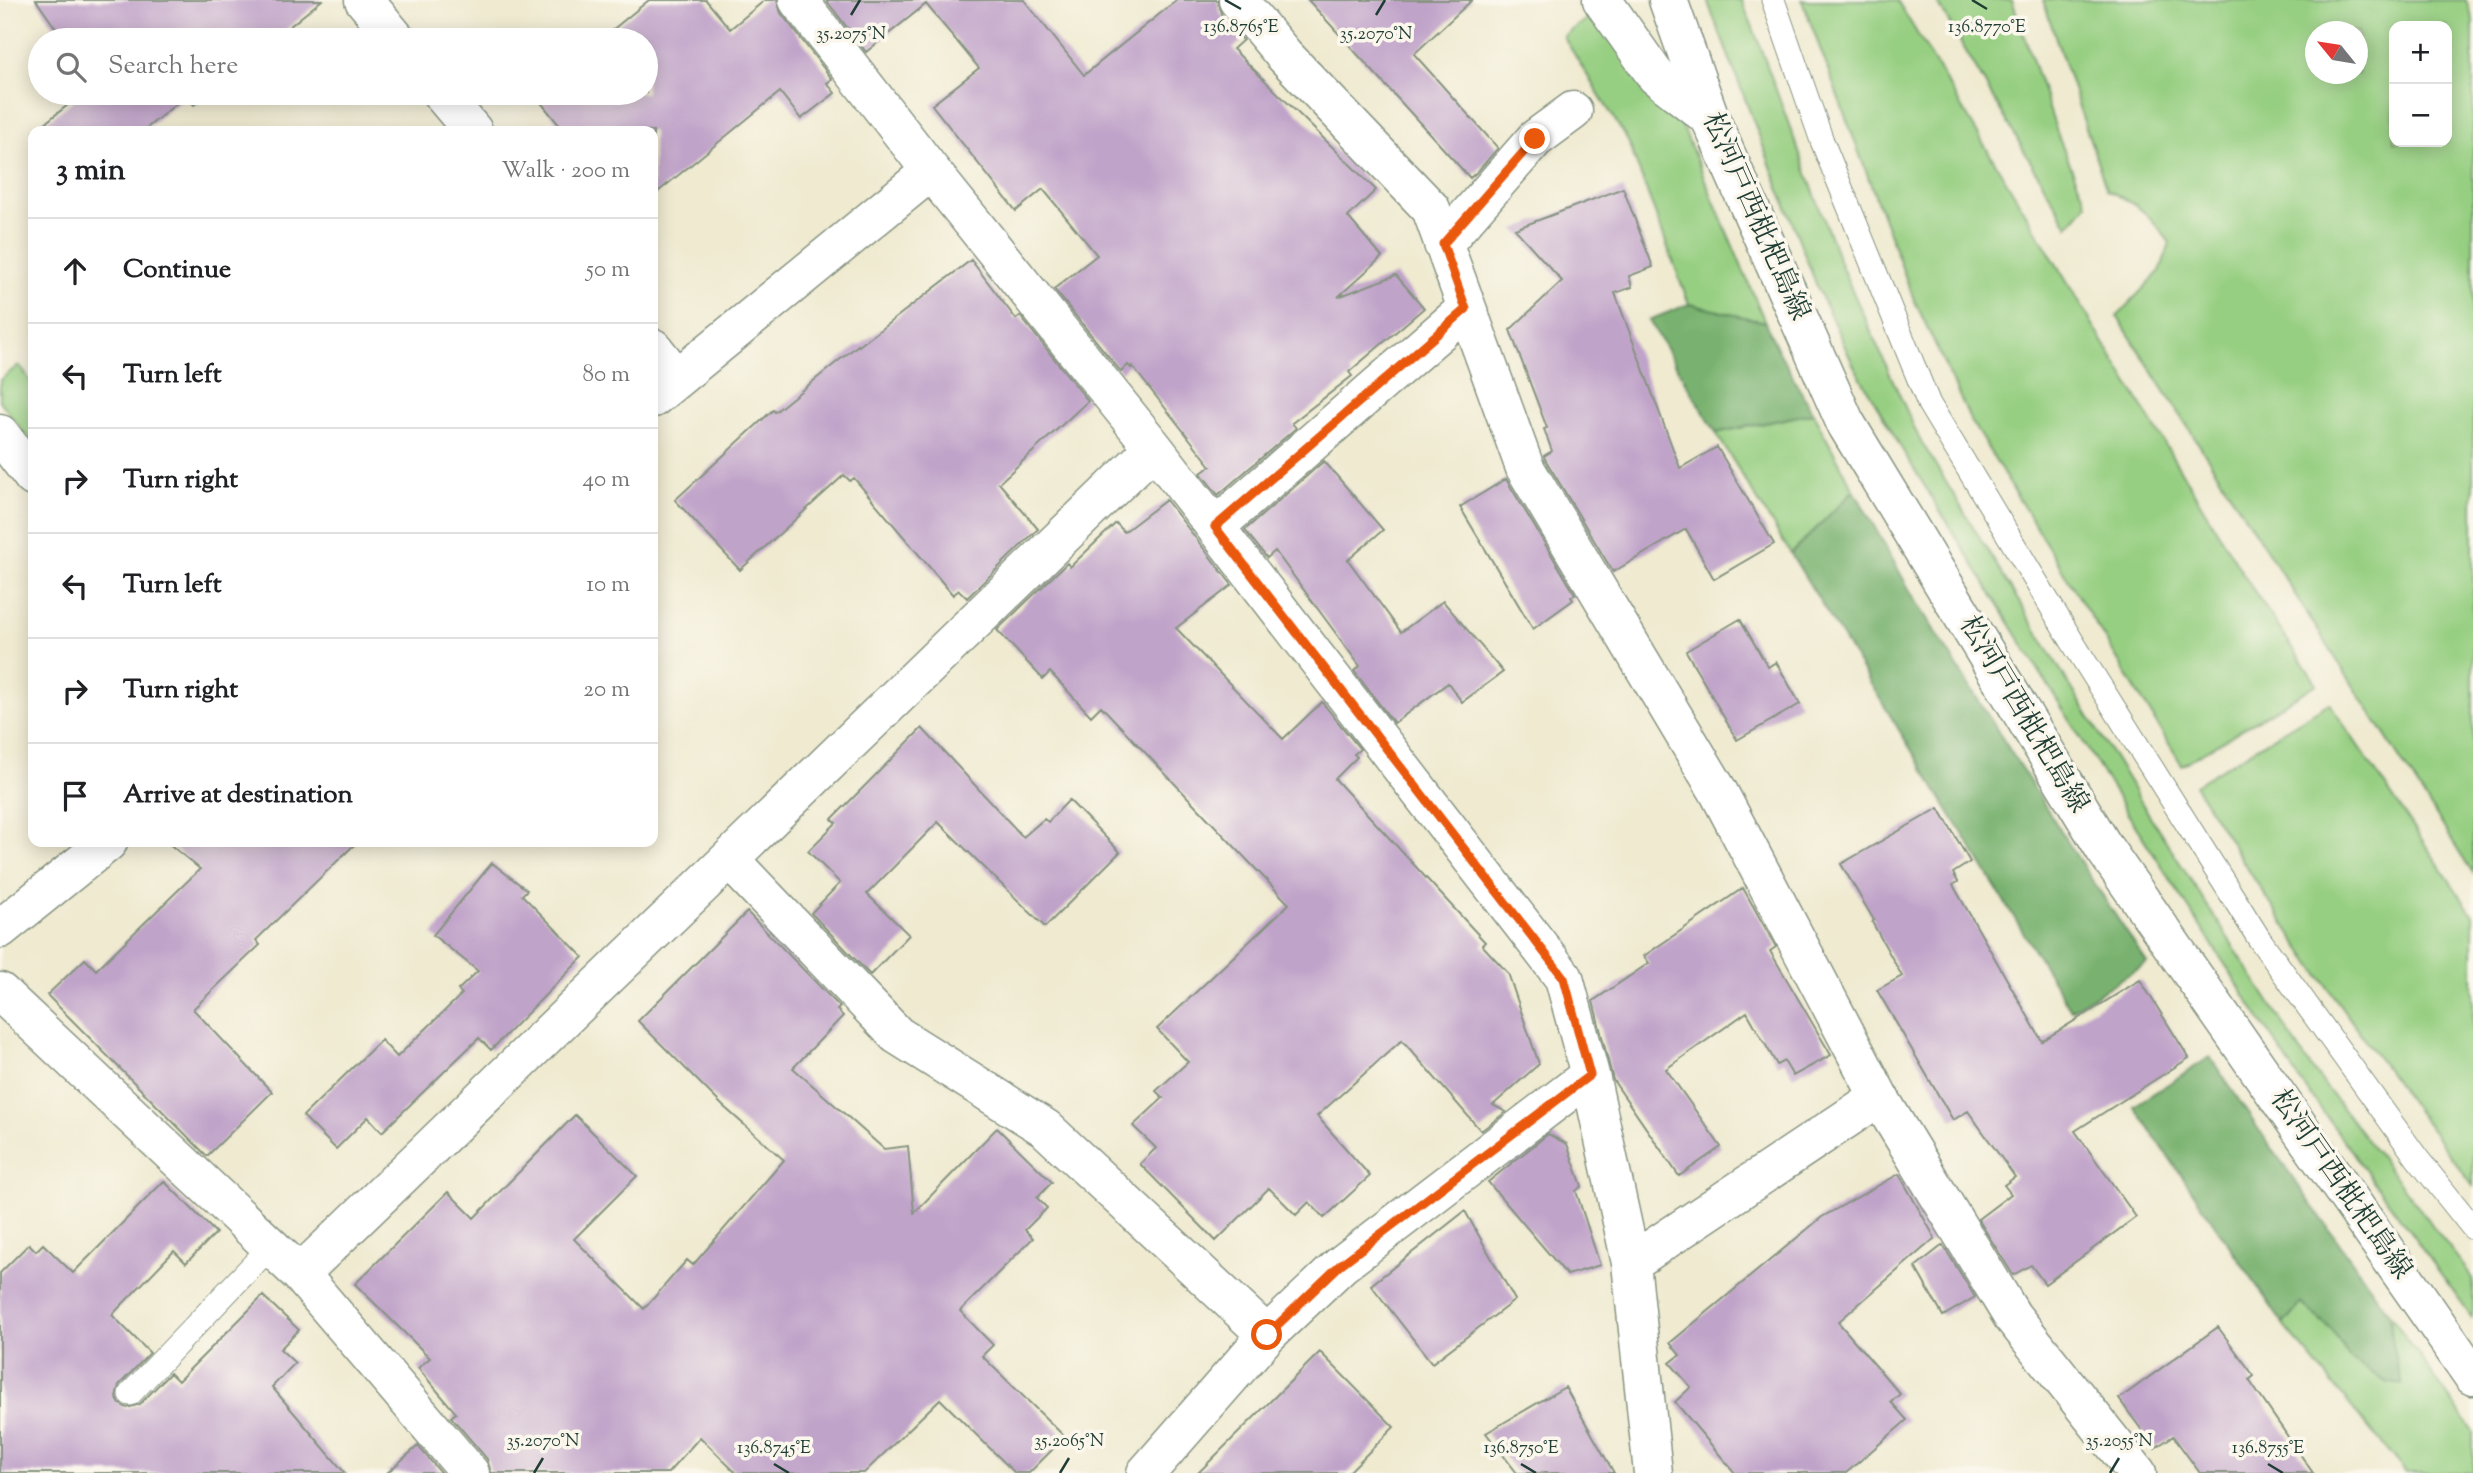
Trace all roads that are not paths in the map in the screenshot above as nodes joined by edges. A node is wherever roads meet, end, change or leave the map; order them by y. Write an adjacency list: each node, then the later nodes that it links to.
1 (364, 0): 7 (street)
2 (798, 0): 12 (street)
3 (1238, 0): 13 (street)
4 (1602, 0): 10 (street)
5 (1668, 0): 10 (street, 松河戸西枇杷島線)
6 (1773, 0): 27 (lane)
7 (387, 28)
8 (451, 105): 11 (street)
9 (1573, 111): 13 (street)
10 (1710, 118): 32 (street, 松河戸西枇杷島線)
11 (469, 126)
12 (931, 171): 16 (street); 18 (street)
13 (1443, 244): 14 (street)
14 (1466, 309): 20 (street); 26 (street)
15 (658, 365): 16 (street)
16 (665, 388)
17 (0, 434): 19 (street)
18 (1154, 448): 20 (street); 22 (street)
19 (28, 470)
20 (1215, 527): 25 (street)
21 (102, 847): 23 (street)
22 (729, 859): 30 (street); 31 (street)
23 (0, 929)
24 (0, 992): 28 (street)
25 (1590, 1075): 29 (street); 31 (street)
26 (1879, 1097): 29 (street); 37 (street)
27 (2473, 1228)
28 (271, 1246): 30 (street); 33 (lane)
29 (1631, 1263): 36 (street)
30 (300, 1274): 34 (street)
31 (1267, 1335): 35 (street)
32 (2473, 1376)
33 (130, 1394)
34 (470, 1473)
35 (1146, 1473)
36 (1653, 1473)
37 (2137, 1473)

